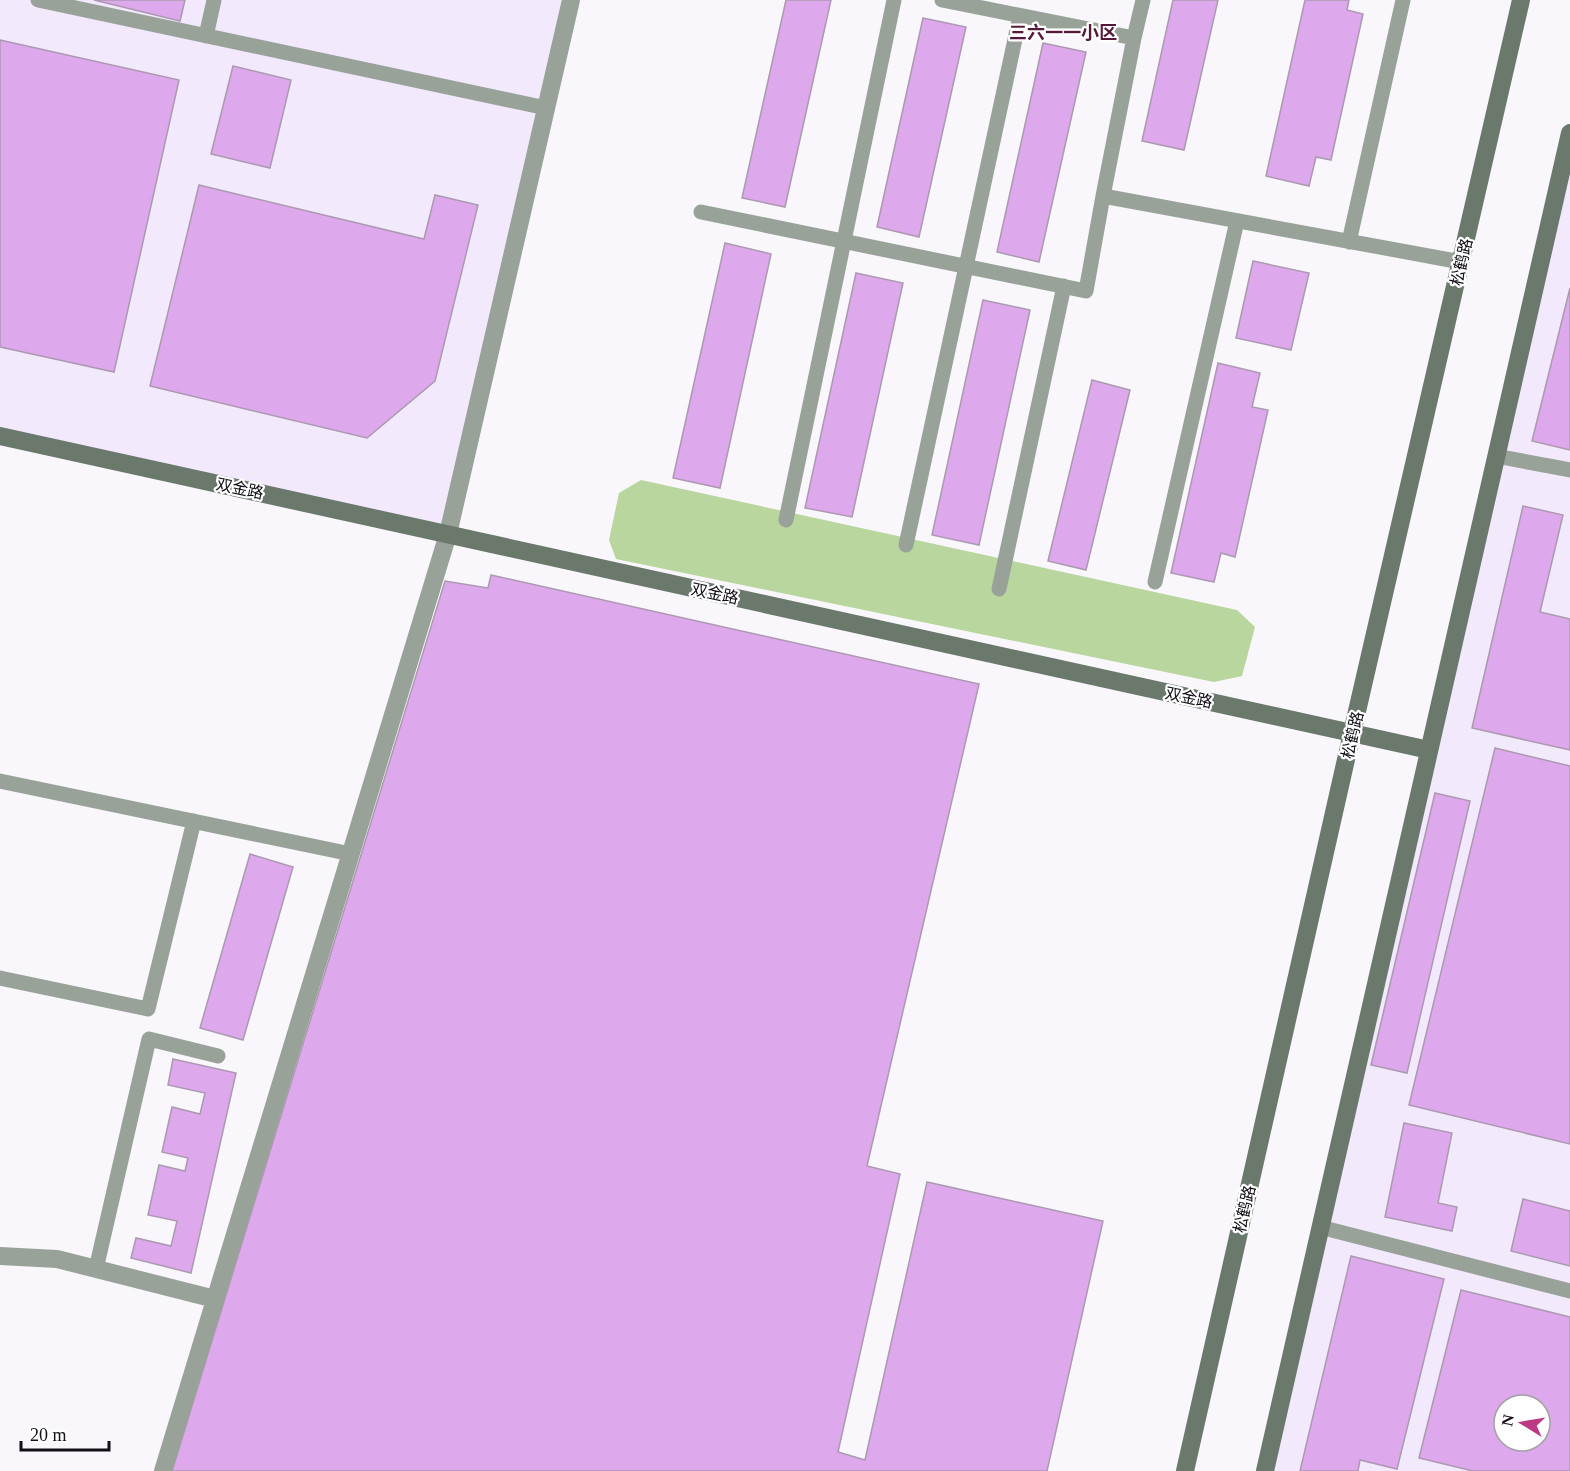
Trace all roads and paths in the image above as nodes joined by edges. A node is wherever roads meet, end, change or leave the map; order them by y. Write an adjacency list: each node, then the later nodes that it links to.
1 (38, 0): 11 (lane)
2 (214, 0): 11 (lane)
3 (571, 0): 13 (street)
4 (894, 0): 19 (lane)
5 (942, 0): 9 (lane)
6 (1143, 0): 12 (lane)
7 (1403, 0): 20 (lane)
8 (1521, 0): 21 (main road, 松鹤路)
9 (959, 2): 10 (lane)
10 (1020, 16): 12 (lane); 22 (lane)
11 (206, 36): 13 (lane)
12 (1134, 38): 16 (lane)
13 (546, 108): 28 (street)
14 (1570, 133): 15 (main road)
15 (1564, 184): 25 (main road)
16 (1103, 196): 18 (lane); 23 (lane)
17 (701, 212): 19 (lane)
18 (1237, 221): 20 (lane); 30 (lane)
19 (843, 241): 22 (lane); 27 (lane)
20 (1350, 242): 21 (lane)
21 (1461, 262): 32 (main road, 松鹤路)
22 (966, 266): 23 (lane); 29 (lane)
23 (1064, 286): 31 (lane)
24 (0, 436): 28 (main road, 双金路)
25 (1496, 456): 26 (lane); 33 (main road)
26 (1570, 470)
27 (786, 520)
28 (448, 534): 32 (main road, 双金路); 36 (street)
29 (906, 545)
30 (1155, 582)
31 (999, 589)
32 (1352, 733): 33 (main road, 双金路); 45 (main road, 松鹤路)
33 (1429, 750): 39 (main road)
34 (0, 781): 35 (lane)
35 (194, 821): 36 (lane); 37 (lane)
36 (351, 854): 43 (street)
37 (0, 978)
38 (218, 1056): 41 (lane)
39 (1320, 1227): 42 (lane); 46 (main road)
40 (0, 1256): 41 (street)
41 (96, 1269): 43 (street)
42 (1570, 1291)
43 (215, 1299): 44 (street)
44 (163, 1471)
45 (1185, 1471)
46 (1265, 1471)

